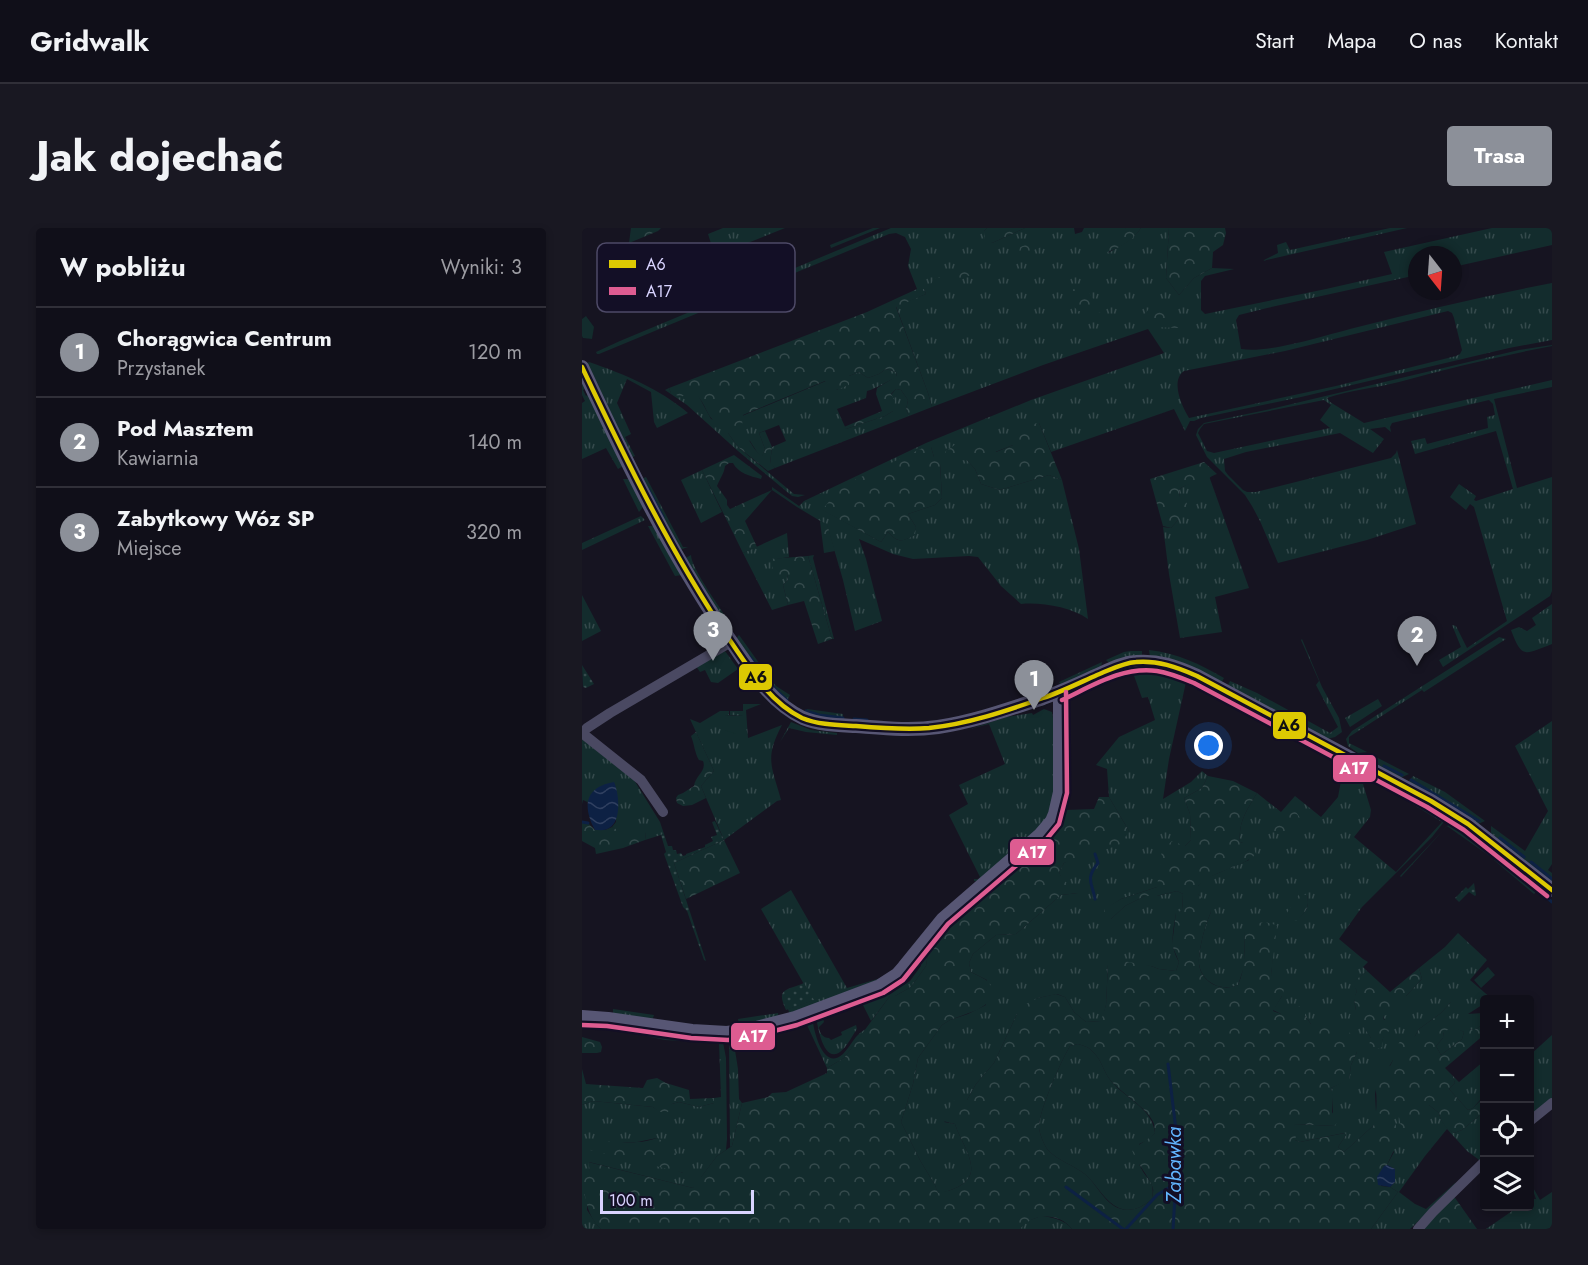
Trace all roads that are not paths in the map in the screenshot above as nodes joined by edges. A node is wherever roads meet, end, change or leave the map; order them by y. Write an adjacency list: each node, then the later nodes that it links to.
1 (582, 367): 2 (street)
2 (731, 642): 3 (street); 4 (street)
3 (1059, 693): 6 (street); 7 (street)
4 (582, 733): 5 (street)
5 (663, 812)
6 (1552, 890)
7 (582, 1017)
8 (1552, 1103): 9 (street)
9 (1534, 1118)
10 (1480, 1166): 11 (street)
11 (1418, 1229)

